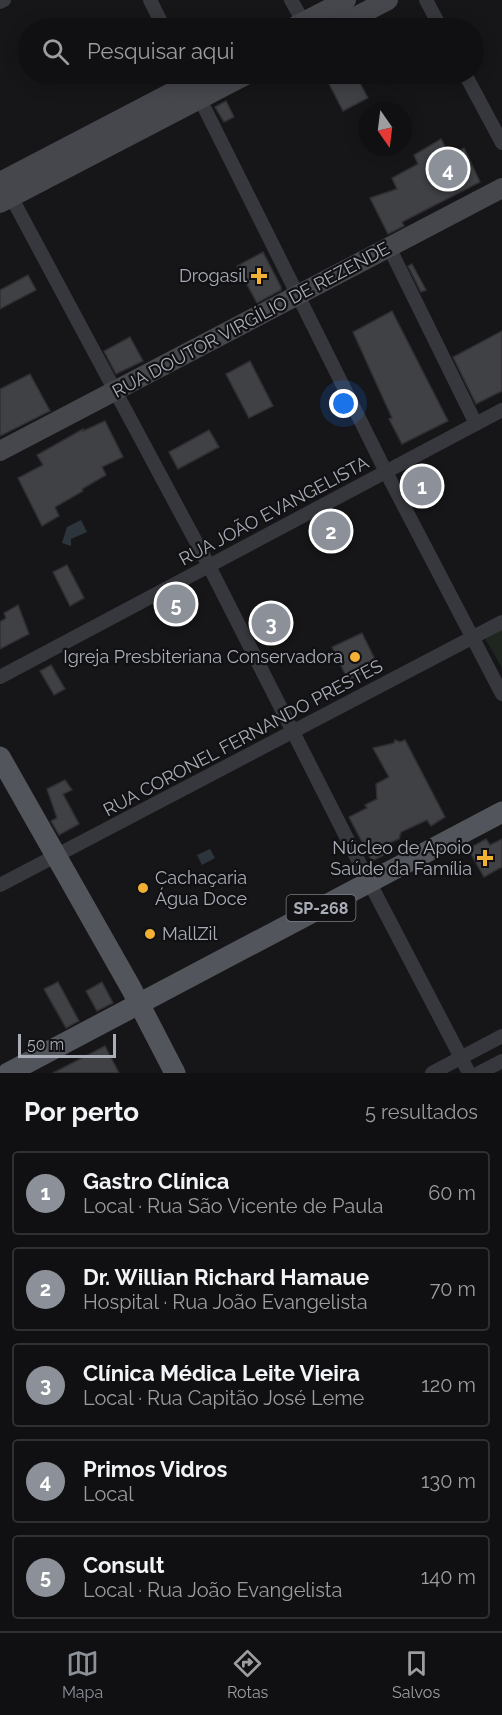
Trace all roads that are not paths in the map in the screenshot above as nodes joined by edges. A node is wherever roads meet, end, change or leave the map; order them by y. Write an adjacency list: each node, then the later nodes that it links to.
1 (150, 0): 6 (street)
2 (291, 0): 7 (street)
3 (346, 0): 8 (main road)
4 (388, 0): 9 (main road)
5 (426, 0): 10 (street)
6 (160, 18)
7 (298, 18)
8 (315, 18)
9 (353, 18)
10 (436, 18)
11 (193, 84): 15 (main road)
12 (197, 84): 18 (street)
13 (470, 84): 14 (street)
14 (502, 143)
15 (3, 188): 19 (street)
16 (502, 188): 17 (main road, RUA DOUTOR VIRGÍLIO DE REZENDE)
17 (389, 247): 18 (main road, RUA DOUTOR VIRGÍLIO DE REZENDE); 21 (street)
18 (297, 295): 19 (main road, RUA DOUTOR VIRGÍLIO DE REZENDE); 23 (street)
19 (115, 390): 22 (main road, RUA DOUTOR VIRGÍLIO DE REZENDE); 24 (street)
20 (502, 410): 21 (street, RUA JOÃO EVANGELISTA)
21 (476, 424): 23 (street, RUA JOÃO EVANGELISTA)
22 (0, 451)
23 (386, 472): 24 (street, RUA JOÃO EVANGELISTA); 26 (street)
24 (209, 566): 27 (street, RUA JOÃO EVANGELISTA); 29 (street)
25 (502, 622): 26 (street, RUA CORONEL FERNANDO PRESTES)
26 (473, 638): 28 (street); 29 (street, RUA CORONEL FERNANDO PRESTES)
27 (0, 677)
28 (502, 694)
29 (292, 731): 32 (street, RUA CORONEL FERNANDO PRESTES); 33 (street)
30 (0, 757): 32 (main road)
31 (502, 813): 33 (main road, SP-268)
32 (57, 856): 34 (street, RUA CORONEL FERNANDO PRESTES); 35 (main road)
33 (370, 883): 35 (main road, SP-268); 37 (street)
34 (0, 885)
35 (140, 1004): 39 (main road, SP-268); 40 (main road)
36 (502, 1036): 37 (street)
37 (461, 1058): 41 (street); 42 (street)
38 (502, 1061): 43 (street)
39 (8, 1073)
40 (175, 1073)
41 (432, 1073)
42 (469, 1073)
43 (479, 1073)

